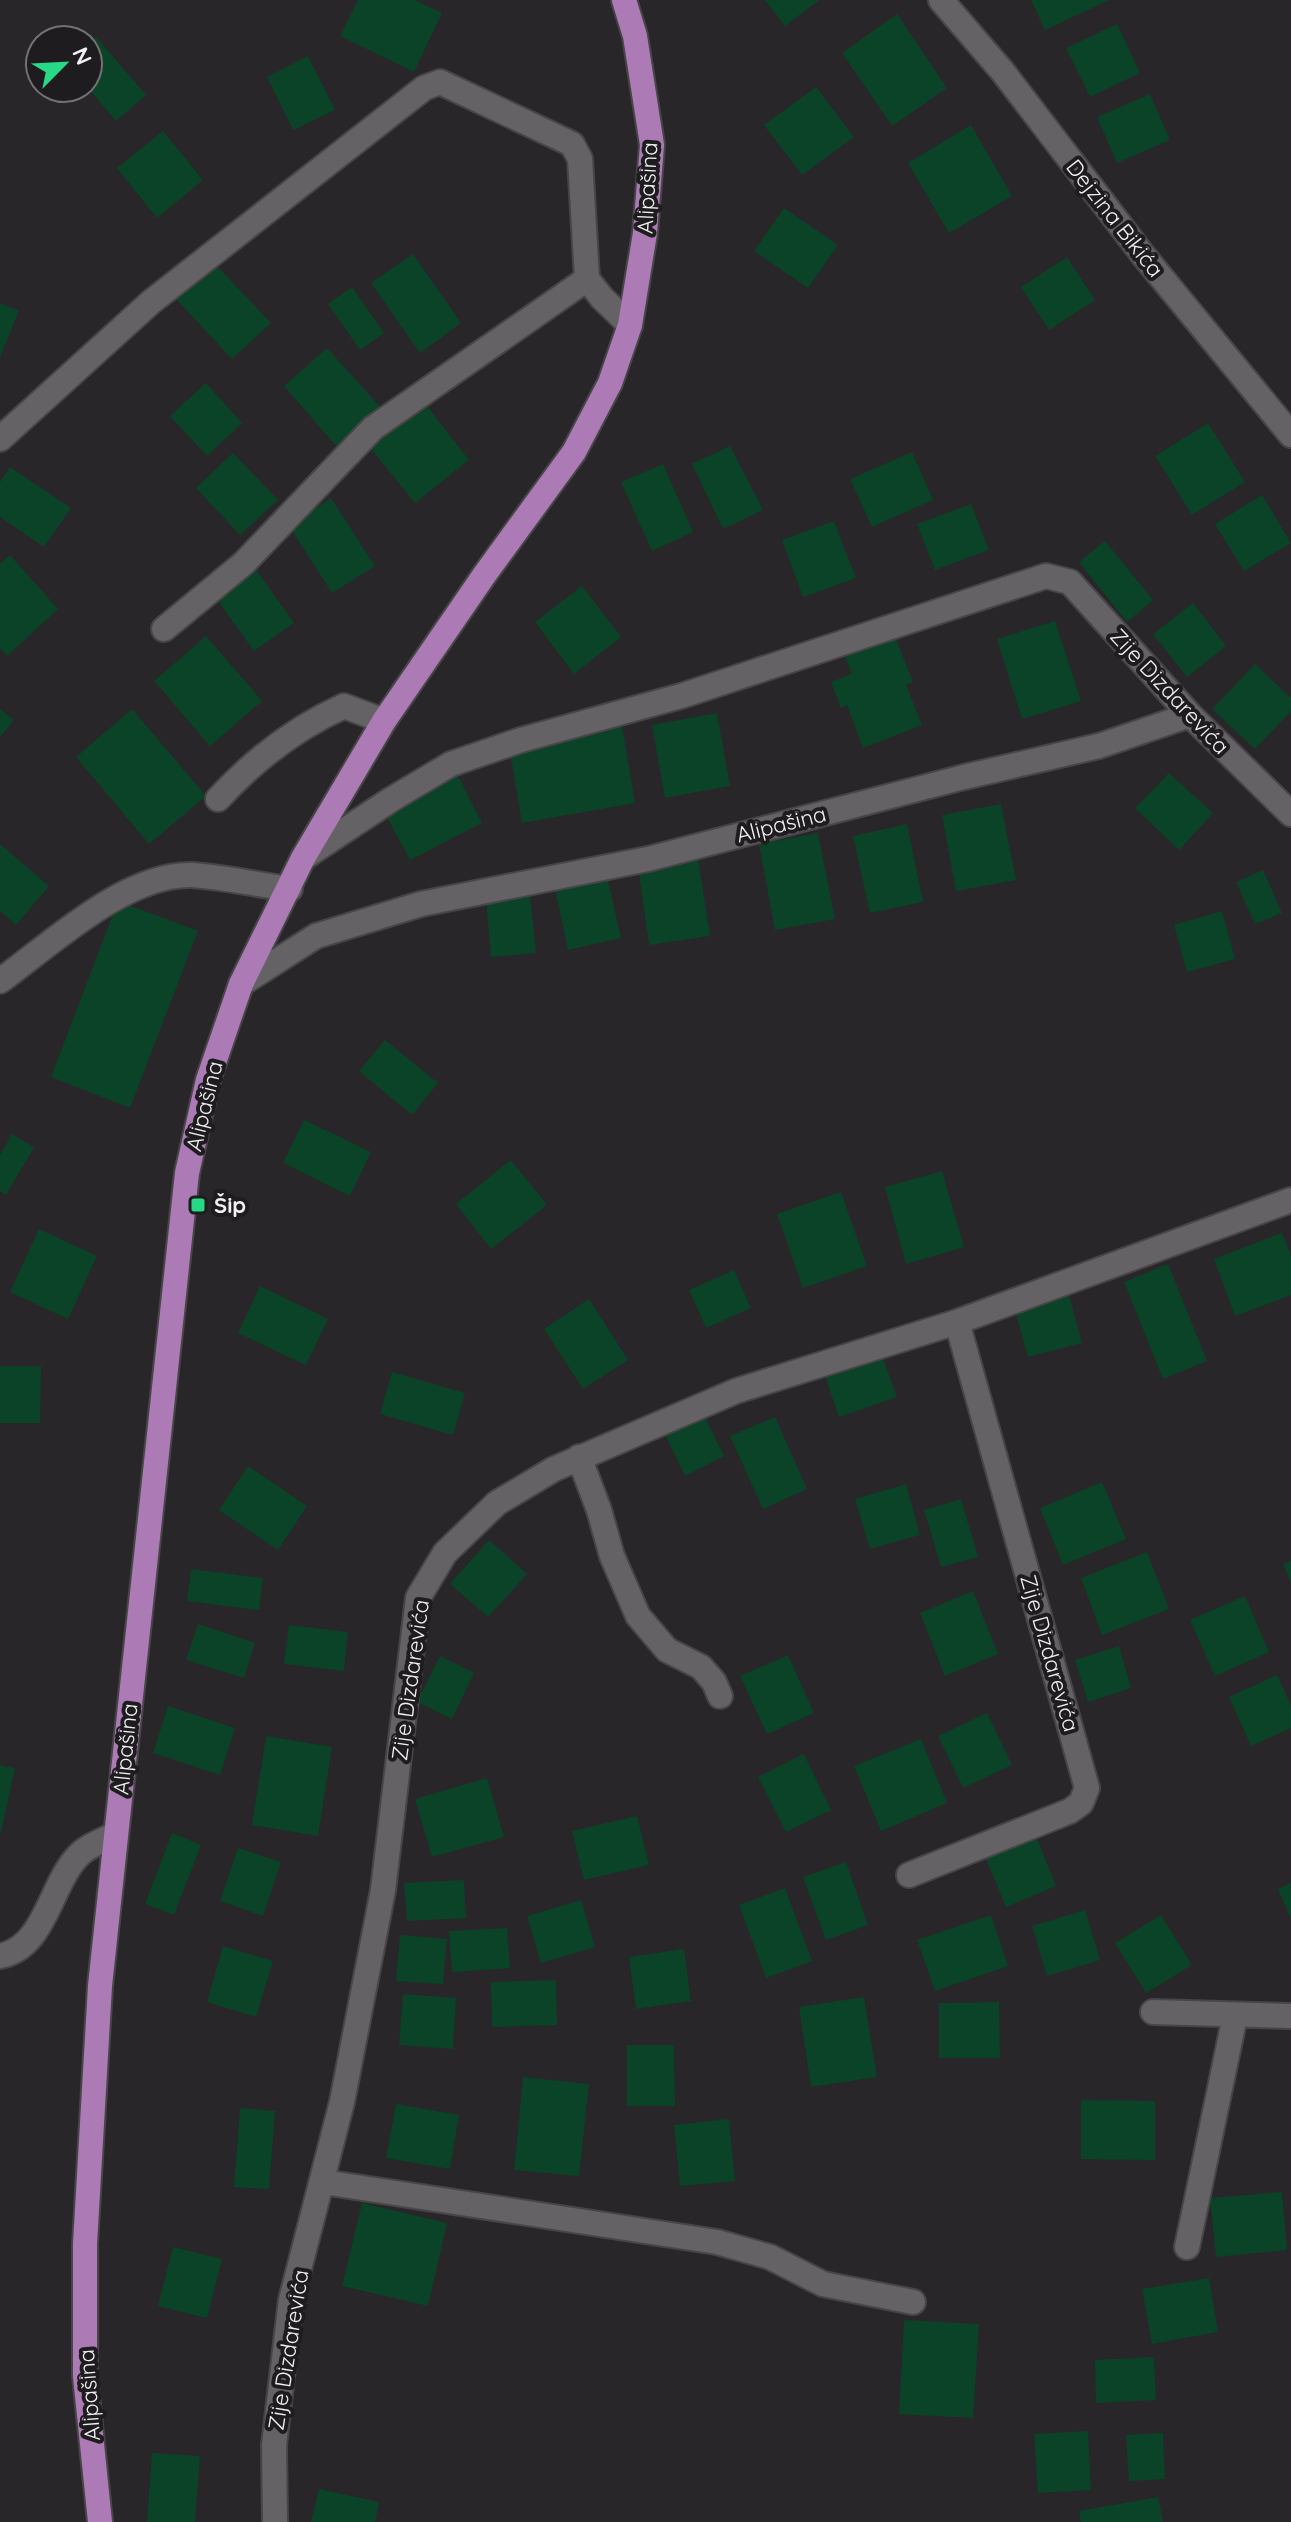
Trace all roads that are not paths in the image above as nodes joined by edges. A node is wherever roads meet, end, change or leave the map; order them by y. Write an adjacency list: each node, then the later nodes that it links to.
1 (624, 0): 4 (main road, Alipašina)
2 (941, 0): 5 (street, Dejzina Bikića)
3 (587, 279): 4 (street); 6 (street); 7 (street)
4 (630, 325): 9 (main road, Alipašina)
5 (1291, 435)
6 (0, 439)
7 (164, 629)
8 (1190, 715): 11 (street, Zije Dizdarevića); 12 (street, Zije Dizdarevića); 15 (street, Alipašina)
9 (384, 721): 10 (street); 12 (main road, Alipašina)
10 (218, 799)
11 (1291, 814)
12 (303, 858): 13 (main road, Alipašina)
13 (290, 889): 14 (street); 15 (main road, Alipašina)
14 (0, 981)
15 (241, 984): 20 (main road, Alipašina)
16 (1291, 1200): 17 (street, Zije Dizdarevića)
17 (957, 1322): 18 (street, Zije Dizdarevića); 21 (street, Zije Dizdarevića)
18 (579, 1457): 19 (street); 26 (street, Zije Dizdarevića)
19 (720, 1696)
20 (116, 1834): 22 (street); 29 (main road, Alipašina)
21 (909, 1875)
22 (0, 1956)
23 (1153, 2012): 24 (street)
24 (1235, 2016): 25 (street); 27 (street)
25 (1291, 2016)
26 (323, 2182): 28 (street); 30 (street, Zije Dizdarevića)
27 (1187, 2247)
28 (913, 2302)
29 (100, 2522)
30 (275, 2522)

